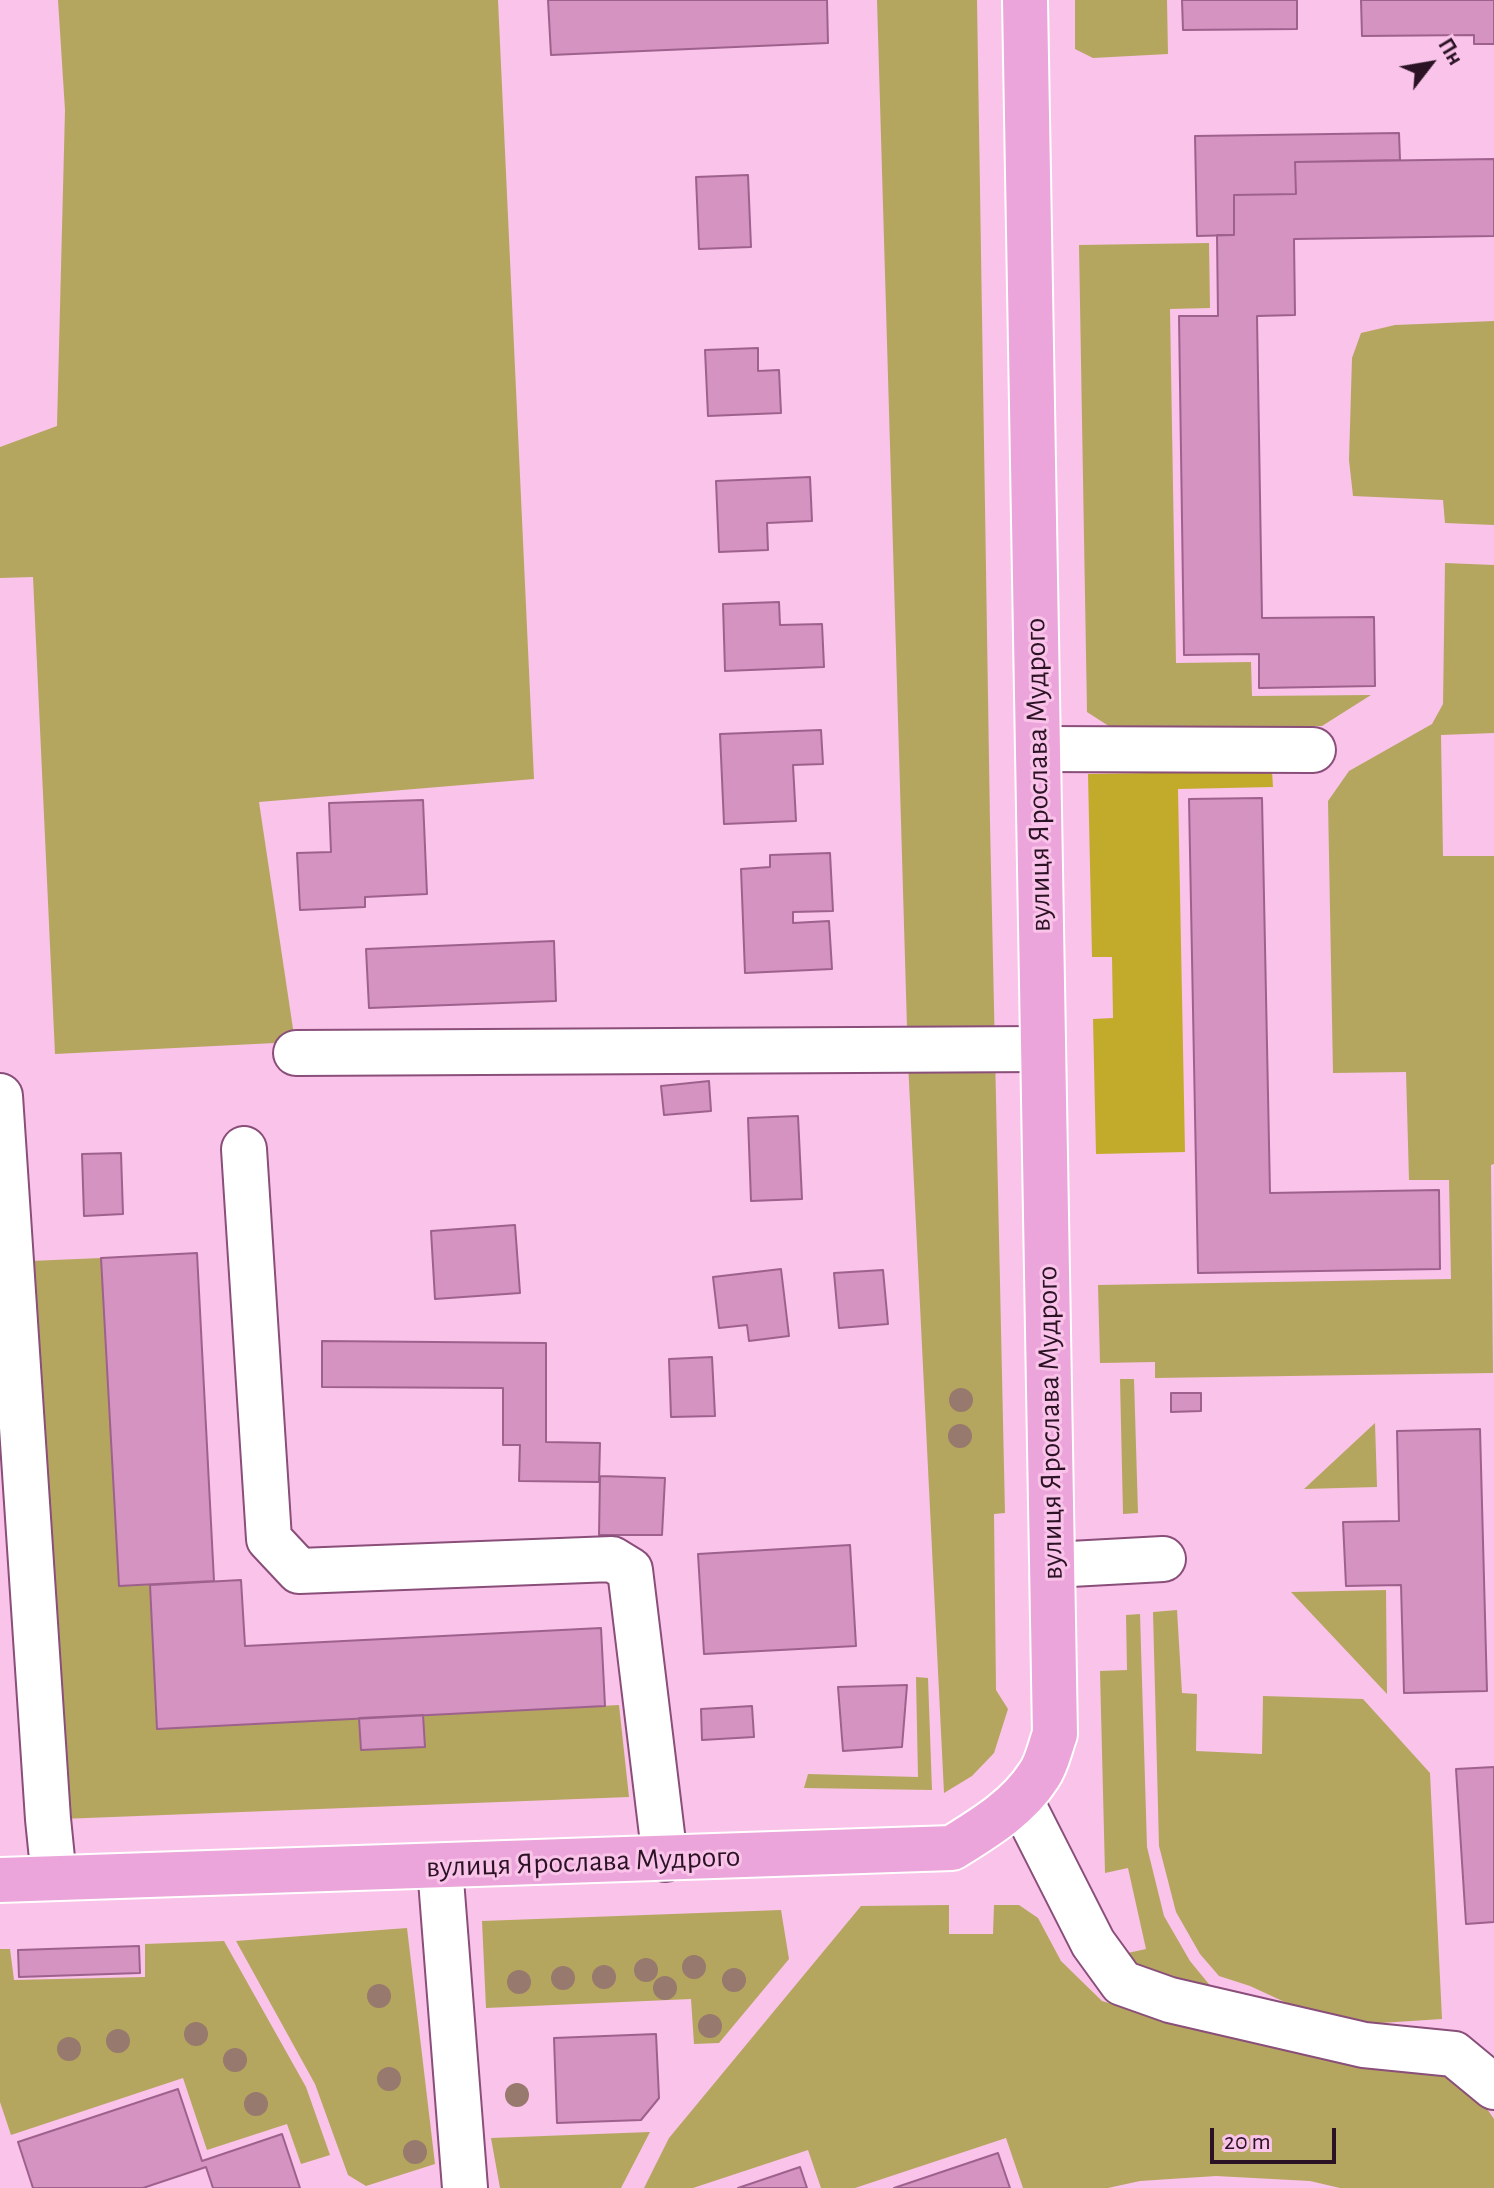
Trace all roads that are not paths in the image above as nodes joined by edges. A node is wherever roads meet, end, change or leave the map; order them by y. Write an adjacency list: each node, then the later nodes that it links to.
1 (1025, 0): 2 (main road, вулиця Ярослава Мудрого)
2 (1038, 749): 3 (street); 4 (main road, вулиця Ярослава Мудрого)
3 (1313, 750)
4 (1043, 1049): 5 (street); 9 (main road, вулиця Ярослава Мудрого)
5 (296, 1053)
6 (0, 1096): 13 (street)
7 (244, 1149): 11 (street)
8 (1163, 1559): 9 (street)
9 (1052, 1565): 10 (main road, вулиця Ярослава Мудрого)
10 (1020, 1799): 11 (main road, вулиця Ярослава Мудрого); 15 (street)
11 (665, 1859): 12 (main road, вулиця Ярослава Мудрого)
12 (440, 1867): 13 (main road, вулиця Ярослава Мудрого); 16 (street)
13 (54, 1878): 14 (main road, вулиця Ярослава Мудрого)
14 (0, 1880)
15 (1494, 2087)
16 (465, 2188)

